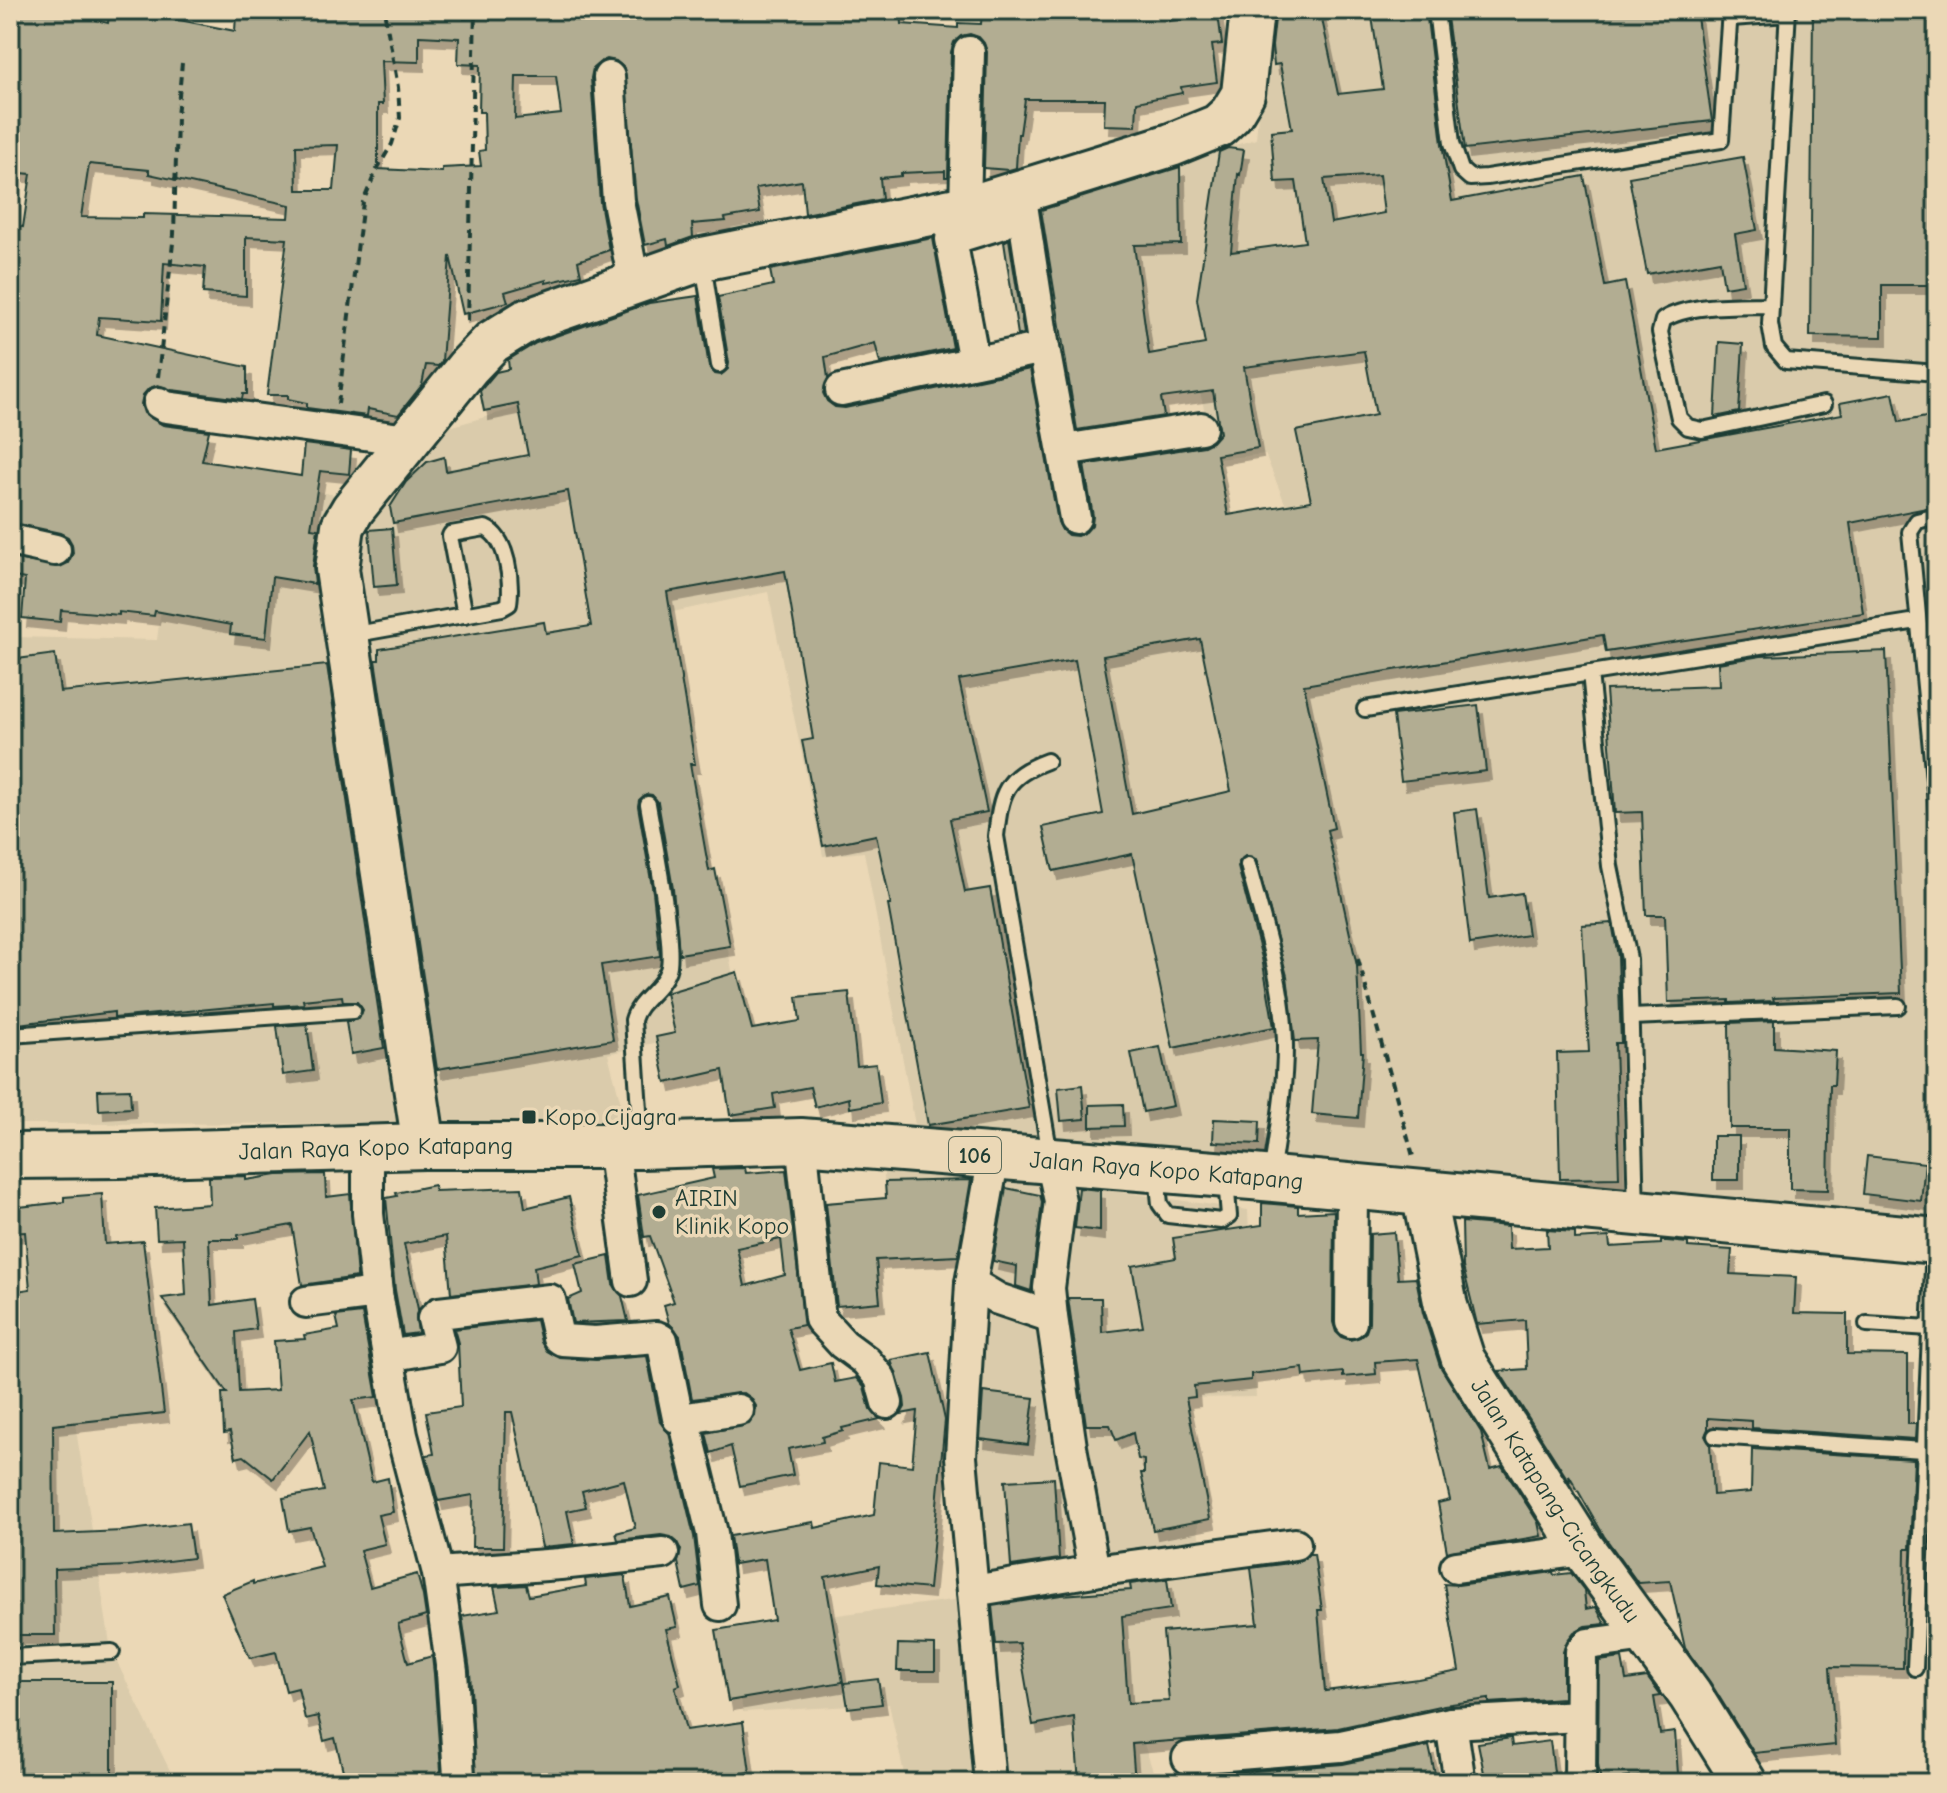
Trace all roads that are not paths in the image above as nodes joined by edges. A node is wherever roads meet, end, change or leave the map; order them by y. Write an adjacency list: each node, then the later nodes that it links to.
1 (1252, 10): 7 (street)
2 (1436, 10): 4 (lane)
3 (1788, 12): 4 (lane); 10 (lane)
4 (1731, 14)
5 (969, 52): 7 (street)
6 (609, 77): 9 (street)
7 (995, 208): 8 (street); 11 (street); 12 (street)
8 (702, 259): 9 (street); 13 (lane)
9 (634, 282): 19 (street)
10 (1771, 305): 14 (lane); 17 (lane)
11 (1044, 348): 12 (street); 20 (street)
12 (974, 362): 15 (street)
13 (719, 365)
14 (1937, 373)
15 (841, 390)
16 (159, 403): 19 (street)
17 (1824, 404)
18 (1201, 428): 20 (street)
19 (408, 440): 27 (street)
20 (1064, 450): 22 (street)
21 (1937, 516): 26 (lane)
22 (1075, 518)
23 (10, 540): 24 (street)
24 (55, 550)
25 (465, 615): 25 (lane); 27 (lane)
26 (1917, 621): 28 (lane); 32 (lane)
27 (347, 636): 39 (street)
28 (1590, 673): 29 (lane); 36 (lane)
29 (1365, 709)
30 (1047, 761): 44 (lane)
31 (648, 804): 40 (lane)
32 (1937, 811)
33 (1248, 865): 45 (lane)
34 (1898, 1006): 36 (lane)
35 (353, 1011): 37 (lane)
36 (1631, 1017): 48 (lane)
37 (10, 1035)
38 (801, 1141): 40 (main road, Jalan Raya Kopo Katapang / 106); 43 (main road, Jalan Raya Kopo Katapang / 106); 59 (street)
39 (424, 1146): 40 (main road, Jalan Raya Kopo Katapang / 106); 41 (main road, Jalan Raya Kopo Katapang / 106)
40 (627, 1146): 50 (street)
41 (368, 1147): 42 (main road, Jalan Raya Kopo Katapang / 106); 52 (street)
42 (10, 1156)
43 (994, 1156): 44 (main road, Jalan Raya Kopo Katapang / 106); 51 (street)
44 (1051, 1160): 45 (main road, Jalan Raya Kopo Katapang / 106); 54 (street)
45 (1270, 1179): 46 (main road, Jalan Raya Kopo Katapang / 106)
46 (1352, 1188): 47 (main road, Jalan Raya Kopo Katapang / 106); 55 (street)
47 (1423, 1193): 48 (main road, Jalan Raya Kopo Katapang / 106); 65 (street, Jalan Katapang-Cicangkudu)
48 (1637, 1212): 49 (main road, Jalan Raya Kopo Katapang / 106)
49 (1936, 1240): 57 (lane)
50 (631, 1281)
51 (971, 1283): 54 (street); 70 (street)
52 (377, 1293): 53 (street); 58 (street)
53 (306, 1302)
54 (1052, 1317): 68 (street)
55 (1351, 1322)
56 (1867, 1324): 57 (lane)
57 (1930, 1328): 63 (lane)
58 (388, 1356): 61 (street); 69 (street)
59 (887, 1403)
60 (738, 1410): 61 (street)
61 (684, 1419): 71 (street)
62 (1715, 1436): 63 (lane)
63 (1923, 1450): 75 (lane)
64 (1295, 1544): 68 (street)
65 (1584, 1550): 67 (street); 72 (street, Jalan Katapang-Cicangkudu)
66 (663, 1553): 69 (street)
67 (1456, 1567)
68 (1094, 1571): 70 (street)
69 (438, 1573): 79 (street)
70 (973, 1591): 80 (street)
71 (720, 1605)
72 (1647, 1636): 76 (street); 83 (street, Jalan Katapang-Cicangkudu)
73 (112, 1652): 74 (lane)
74 (10, 1657)
75 (1915, 1668)
76 (1580, 1716): 77 (street); 82 (street)
77 (1451, 1723): 78 (street); 81 (street)
78 (1188, 1758)
79 (453, 1783)
80 (990, 1783)
81 (1460, 1783)
82 (1580, 1783)
83 (1745, 1783)

